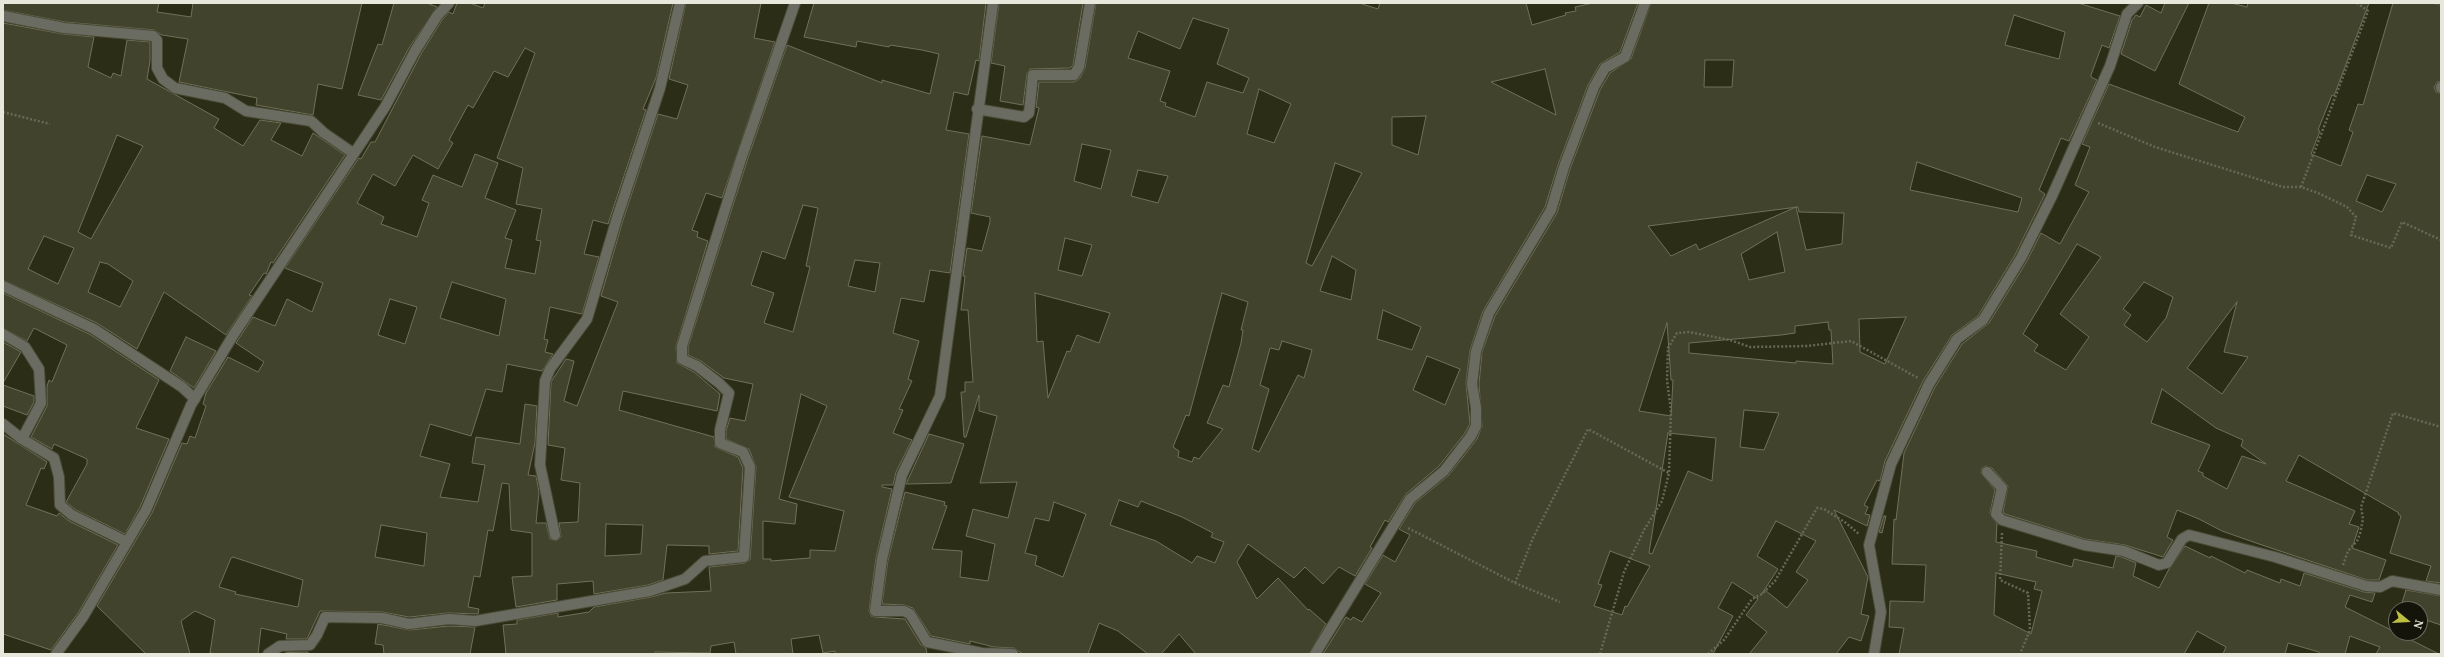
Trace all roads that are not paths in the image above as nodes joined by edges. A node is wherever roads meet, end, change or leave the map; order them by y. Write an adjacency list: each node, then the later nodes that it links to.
1 (449, 3): 10 (street)
2 (680, 3): 17 (street)
3 (795, 3): 21 (street)
4 (992, 3): 9 (street)
5 (1090, 3): 9 (street)
6 (1645, 3): 23 (street)
7 (2138, 3): 24 (street)
8 (3, 16): 10 (street)
9 (977, 109): 22 (street)
10 (354, 153): 13 (street)
11 (3, 286): 13 (street)
12 (3, 334): 15 (street)
13 (195, 399): 18 (street)
14 (3, 424): 15 (street)
15 (22, 439): 18 (street)
16 (1987, 472): 19 (street)
17 (555, 535)
18 (127, 542): 20 (street)
19 (2441, 590)
20 (56, 654)
21 (268, 654)
22 (1013, 654)
23 (1315, 654)
24 (1874, 654)

